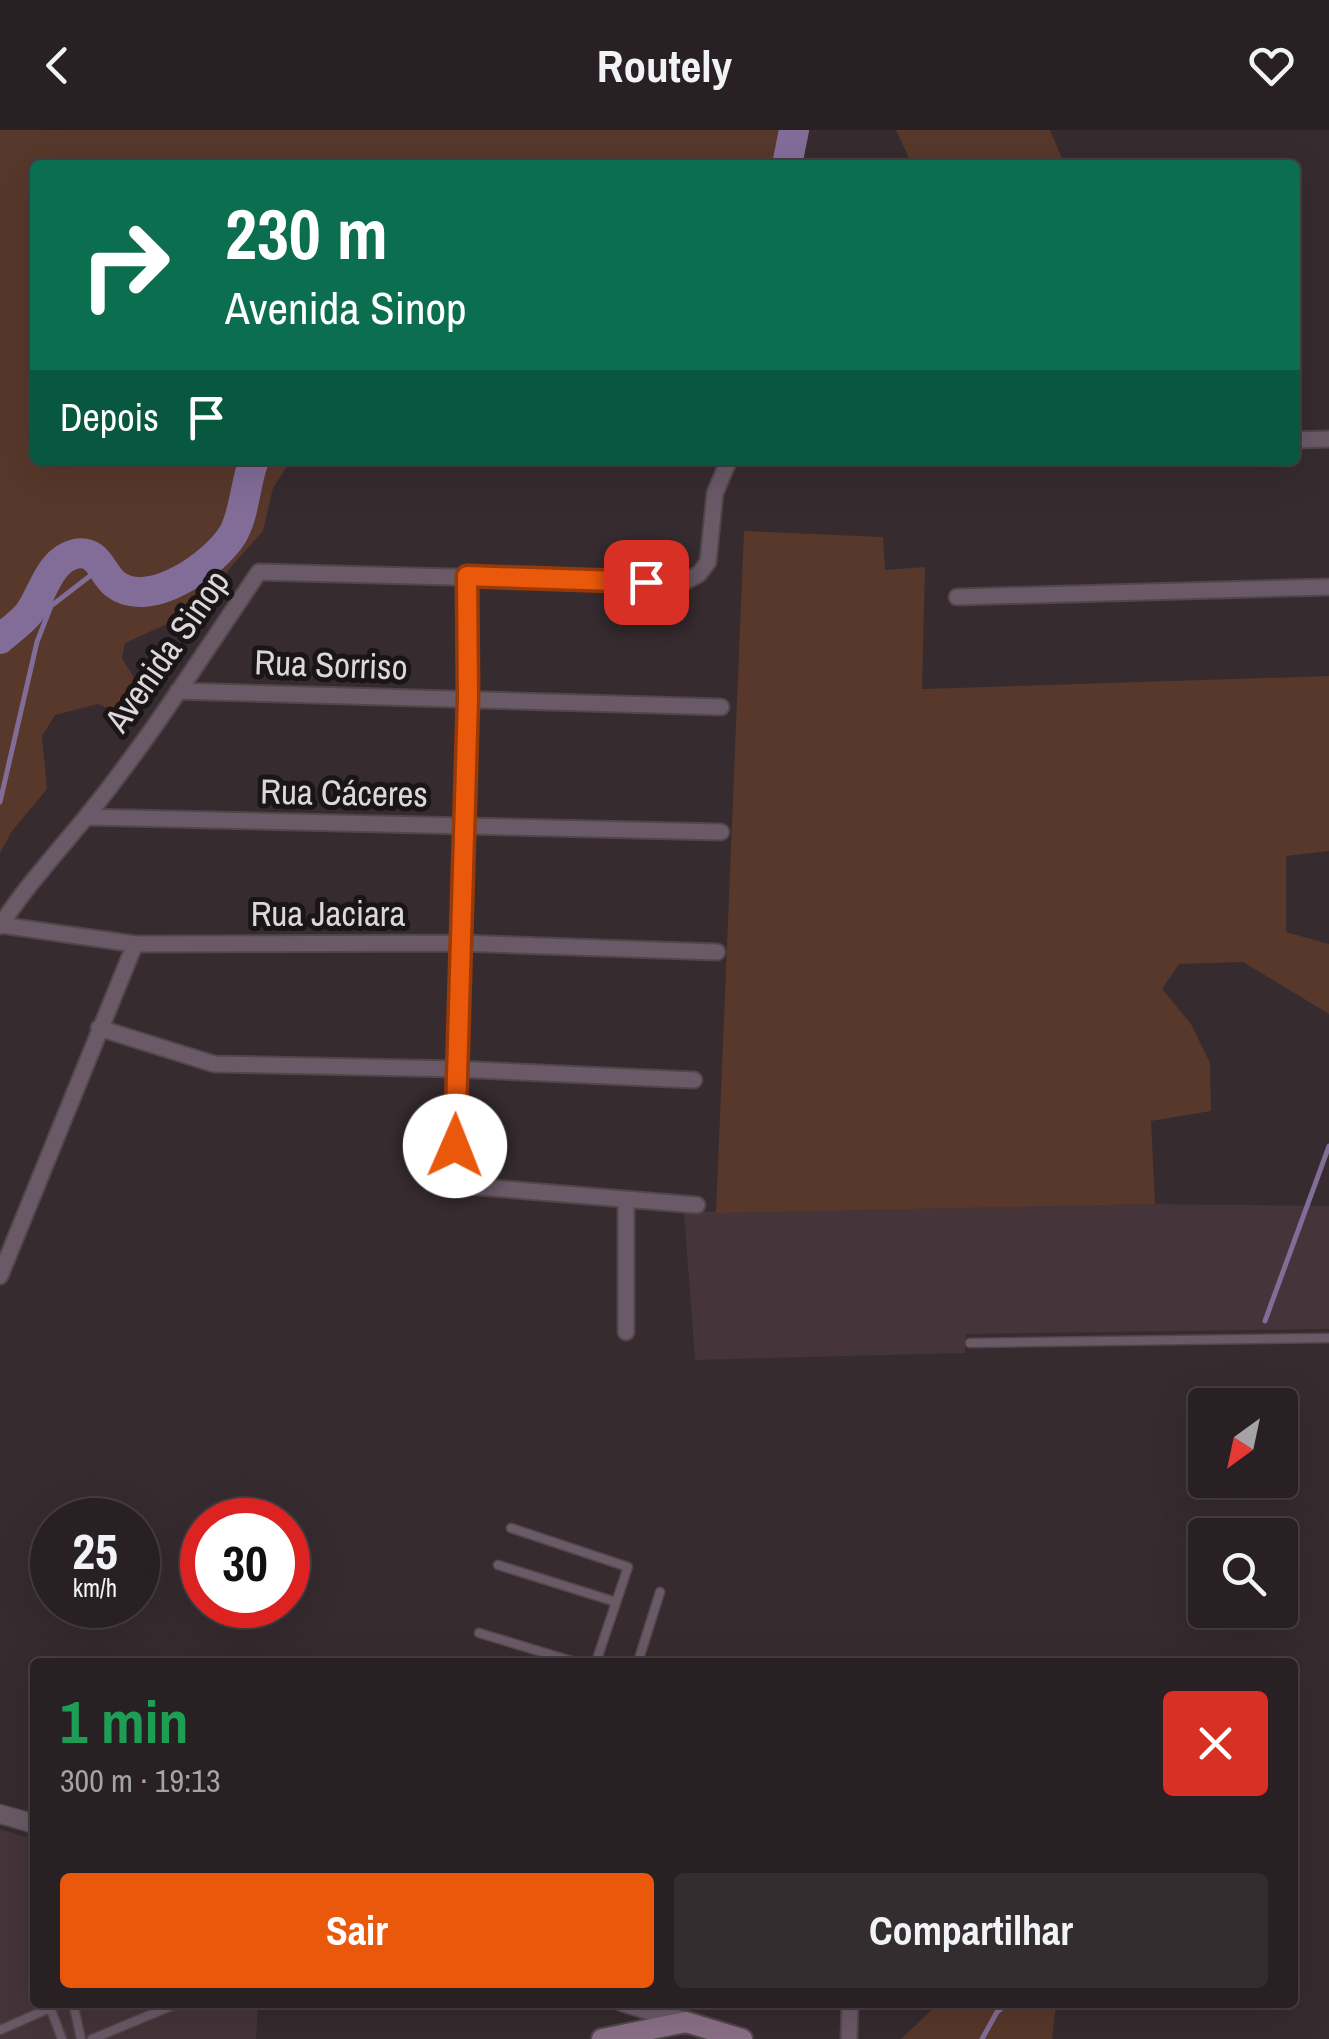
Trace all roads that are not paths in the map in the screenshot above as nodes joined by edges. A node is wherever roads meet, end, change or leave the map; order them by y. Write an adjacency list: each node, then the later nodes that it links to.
1 (1329, 439): 2 (street)
2 (1300, 440)
3 (727, 465): 4 (street, Avenida Sinop)
4 (467, 576): 7 (street, Avenida Sinop); 8 (street)
5 (1329, 587): 6 (street)
6 (957, 597)
7 (178, 691): 8 (street, Rua Sorriso); 10 (street, Avenida Sinop)
8 (468, 698): 9 (street, Rua Sorriso); 11 (street)
9 (722, 707)
10 (86, 817): 11 (street, Rua Cáceres); 13 (street, Avenida Sinop)
11 (464, 826): 12 (street, Rua Cáceres); 14 (street)
12 (721, 832)
13 (0, 926): 15 (street, Rua Jaciara)
14 (459, 943): 15 (street, Rua Jaciara); 16 (street, Rua Jaciara); 18 (street)
15 (135, 944): 17 (street)
16 (717, 952)
17 (99, 1028): 18 (street); 22 (street)
18 (456, 1069): 19 (street); 20 (street)
19 (694, 1080)
20 (626, 1201): 21 (street); 23 (street)
21 (696, 1205)
22 (0, 1276)
23 (626, 1332)
24 (1329, 1338): 25 (lane)
25 (970, 1342)
26 (511, 1528): 29 (lane)
27 (498, 1564): 29 (lane)
28 (660, 1592): 33 (lane)
29 (616, 1602): 32 (lane)
30 (479, 1633): 31 (lane)
31 (561, 1658)
32 (597, 1658)
33 (639, 1658)
34 (0, 1814): 35 (street)
35 (30, 1823)
36 (43, 2008): 43 (lane)
37 (50, 2008): 44 (lane)
38 (74, 2008): 45 (lane)
39 (167, 2008): 46 (lane)
40 (638, 2008): 42 (street)
41 (850, 2008): 49 (street)
42 (694, 2029): 47 (main road); 48 (main road)
43 (0, 2030)
44 (62, 2039)
45 (81, 2039)
46 (92, 2039)
47 (602, 2039)
48 (742, 2039)
49 (849, 2039)

